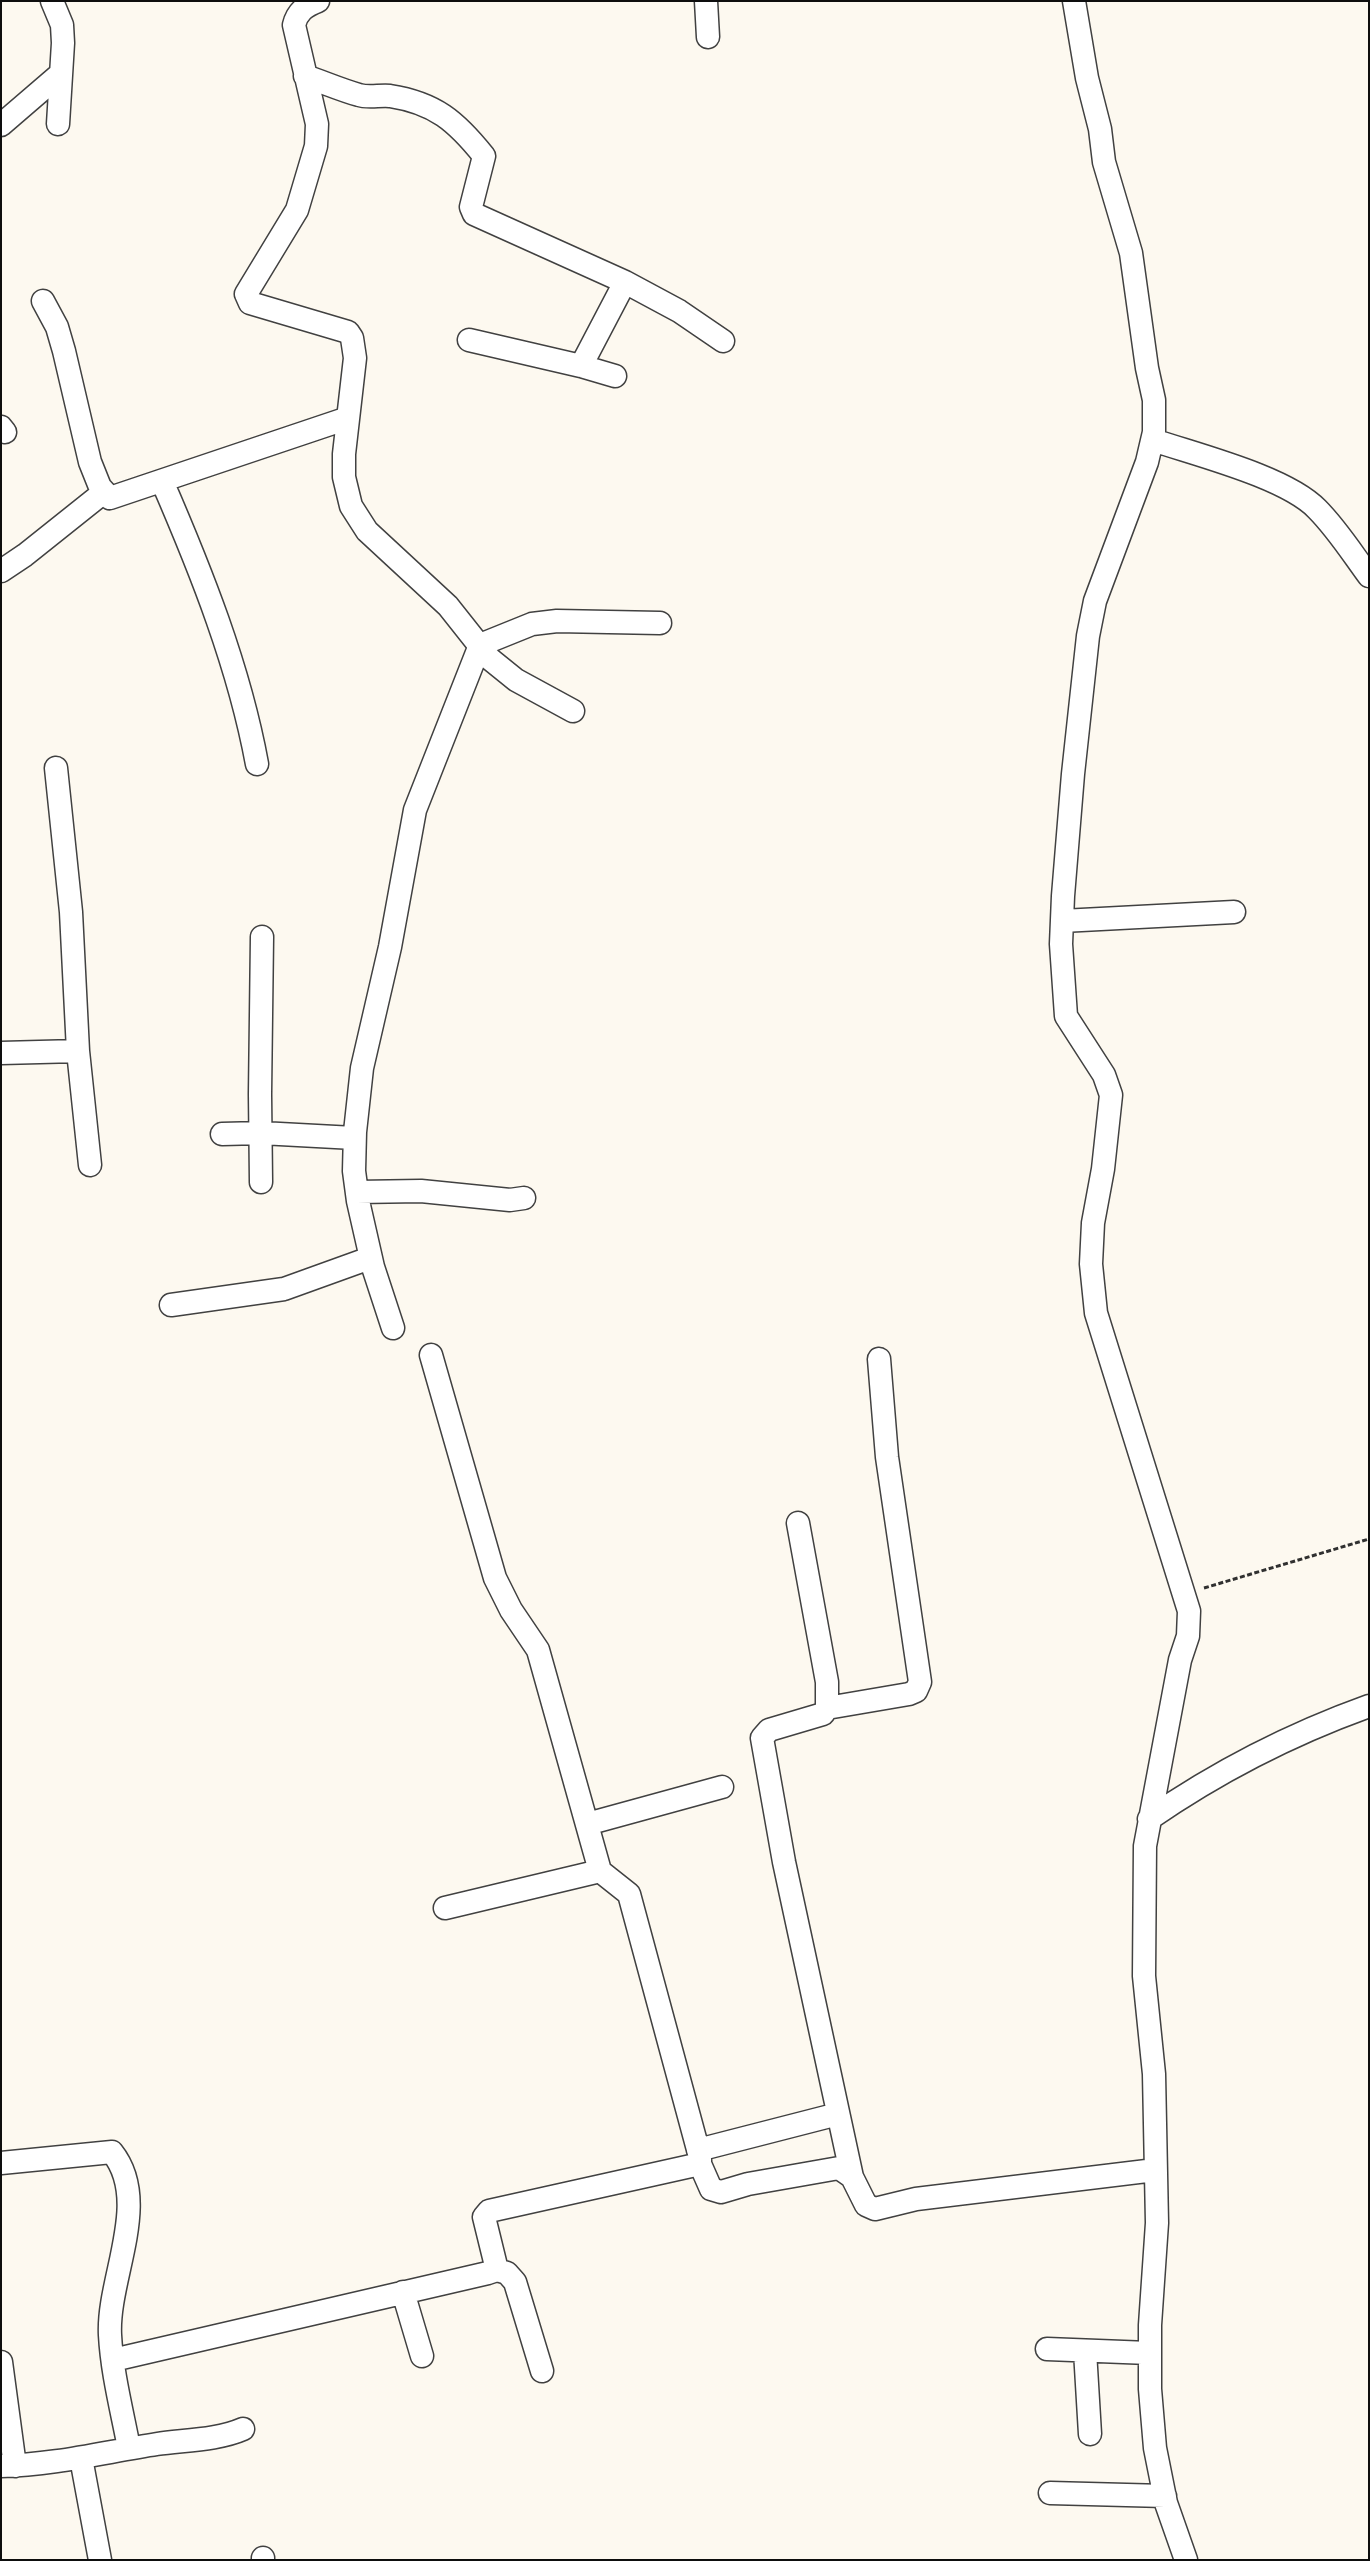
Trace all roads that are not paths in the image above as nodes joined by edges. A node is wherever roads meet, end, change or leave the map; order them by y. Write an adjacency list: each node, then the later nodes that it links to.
1 (52, 1): 6 (street)
2 (318, 1): 7 (street)
3 (706, 1): 5 (street)
4 (1074, 1): 17 (street)
5 (708, 37)
6 (59, 75): 8 (street); 9 (street)
7 (305, 76): 10 (street); 16 (street)
8 (58, 124)
9 (1, 125)
10 (625, 282): 13 (street); 14 (street)
11 (43, 301): 19 (street)
12 (469, 340): 14 (street)
13 (722, 341)
14 (581, 366): 15 (street)
15 (615, 376)
16 (348, 418): 18 (street); 23 (street)
17 (1153, 440): 21 (street); 28 (street)
18 (162, 480): 19 (street); 25 (street)
19 (104, 492): 20 (street)
20 (1, 571)
21 (1369, 576)
22 (660, 623): 23 (street)
23 (480, 645): 24 (street); 34 (street)
24 (573, 711)
25 (257, 764)
26 (56, 768): 30 (street)
27 (1234, 912): 28 (street)
28 (1062, 921): 48 (street)
29 (262, 937): 32 (street)
30 (78, 1051): 31 (street); 35 (street)
31 (1, 1053)
32 (261, 1133): 33 (street); 34 (street); 36 (street)
33 (222, 1134)
34 (354, 1138): 37 (street)
35 (90, 1165)
36 (261, 1182)
37 (356, 1192): 38 (street); 39 (street)
38 (524, 1198)
39 (370, 1258): 40 (street); 41 (street)
40 (170, 1305)
41 (394, 1328)
42 (431, 1355): 49 (street)
43 (879, 1359): 46 (street)
44 (798, 1523): 46 (street)
45 (1369, 1706): 48 (street)
46 (827, 1708): 52 (street)
47 (722, 1787): 49 (street)
48 (1149, 1819): 55 (street)
49 (587, 1824): 50 (street)
50 (600, 1871): 51 (street); 53 (street)
51 (445, 1908)
52 (838, 2114): 53 (street); 56 (street)
53 (699, 2157): 56 (street); 57 (street)
54 (1, 2163): 63 (street)
55 (1155, 2170): 56 (street); 61 (street)
56 (852, 2177)
57 (497, 2270): 58 (street); 65 (street)
58 (403, 2292): 62 (street); 63 (street)
59 (1047, 2349): 60 (street)
60 (1085, 2352): 61 (street); 67 (street)
61 (1149, 2352): 72 (street)
62 (422, 2356)
63 (113, 2360): 68 (street)
64 (1, 2362): 70 (street)
65 (542, 2371)
66 (243, 2429): 68 (street)
67 (1090, 2434)
68 (128, 2448): 69 (street)
69 (82, 2458): 70 (street); 73 (street)
70 (8, 2466)
71 (1050, 2494): 72 (street)
72 (1164, 2496): 74 (street)
73 (100, 2560)
74 (1186, 2560)

